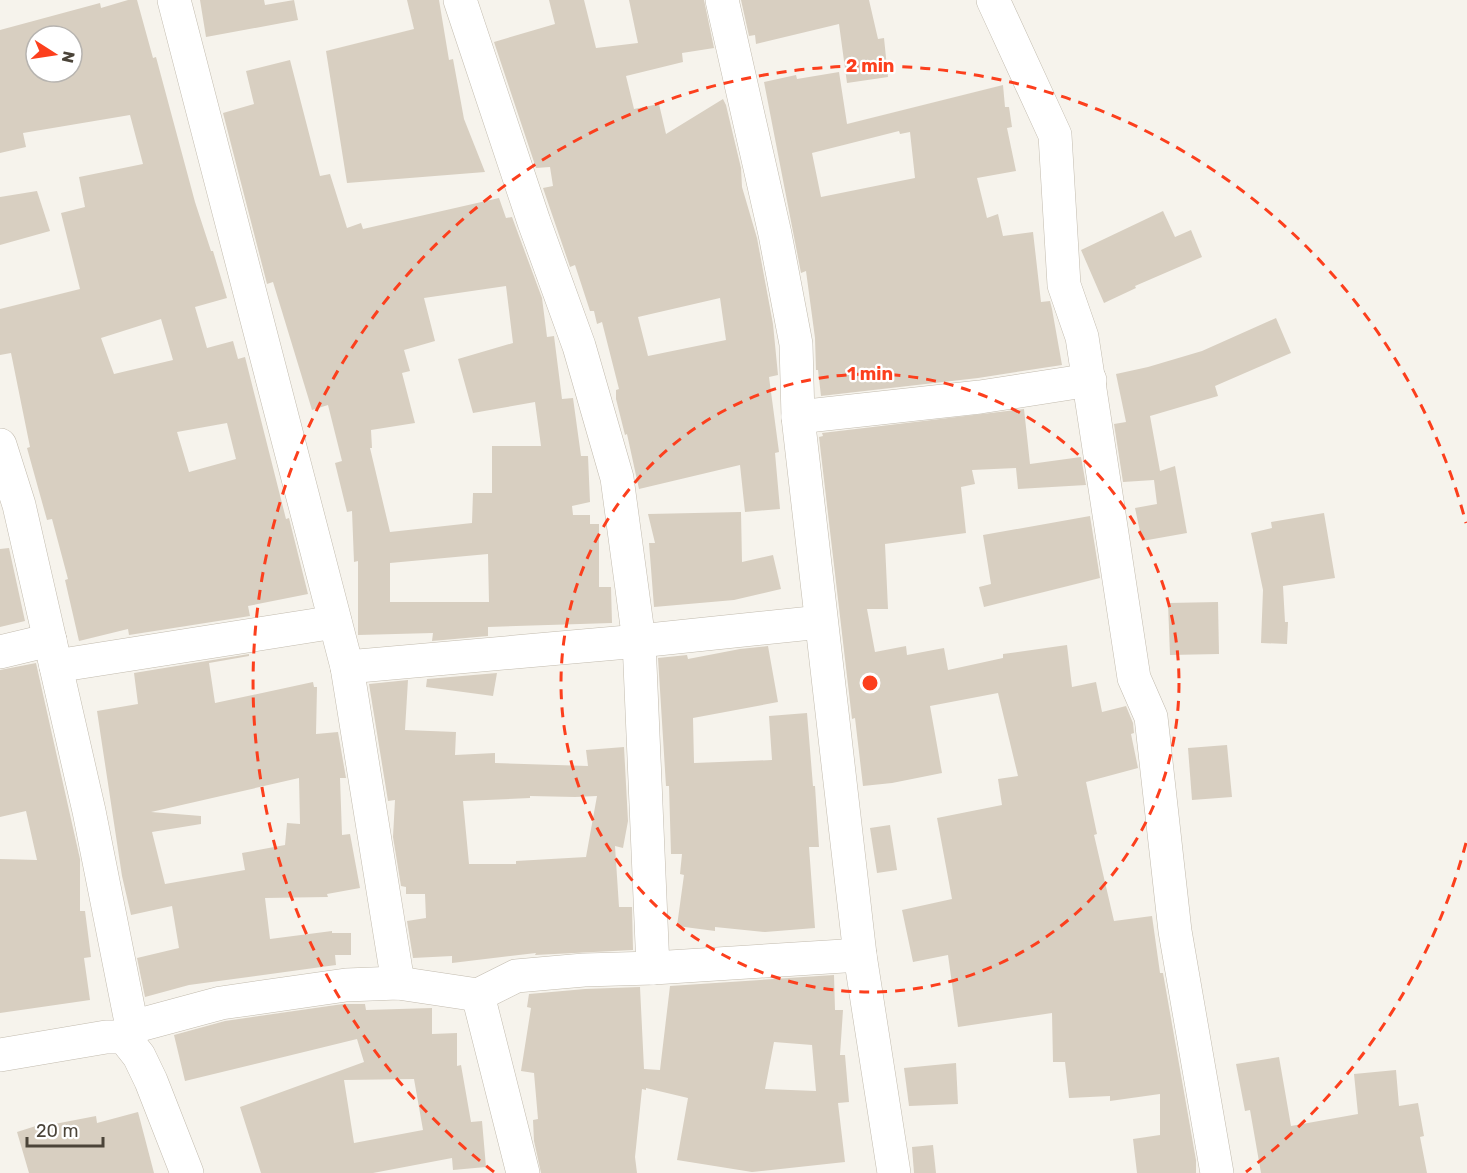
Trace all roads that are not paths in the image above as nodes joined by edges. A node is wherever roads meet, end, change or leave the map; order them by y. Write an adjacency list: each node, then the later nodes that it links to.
1 (174, 0): 8 (street)
2 (460, 0): 10 (street)
3 (722, 0): 6 (street)
4 (993, 0): 5 (street)
5 (1090, 380): 6 (street); 23 (street)
6 (798, 417): 9 (street)
7 (0, 445): 12 (street)
8 (335, 622): 12 (street); 13 (street)
9 (821, 622): 10 (street); 14 (street)
10 (639, 641): 13 (street); 15 (street)
11 (0, 652): 12 (street)
12 (53, 653): 18 (street)
13 (346, 667): 16 (street)
14 (860, 955): 15 (street); 22 (street)
15 (653, 968): 17 (street)
16 (398, 982): 17 (street); 18 (street)
17 (478, 995): 21 (street)
18 (128, 1032): 19 (street); 20 (street)
19 (0, 1055)
20 (187, 1173)
21 (523, 1173)
22 (894, 1173)
23 (1217, 1173)

